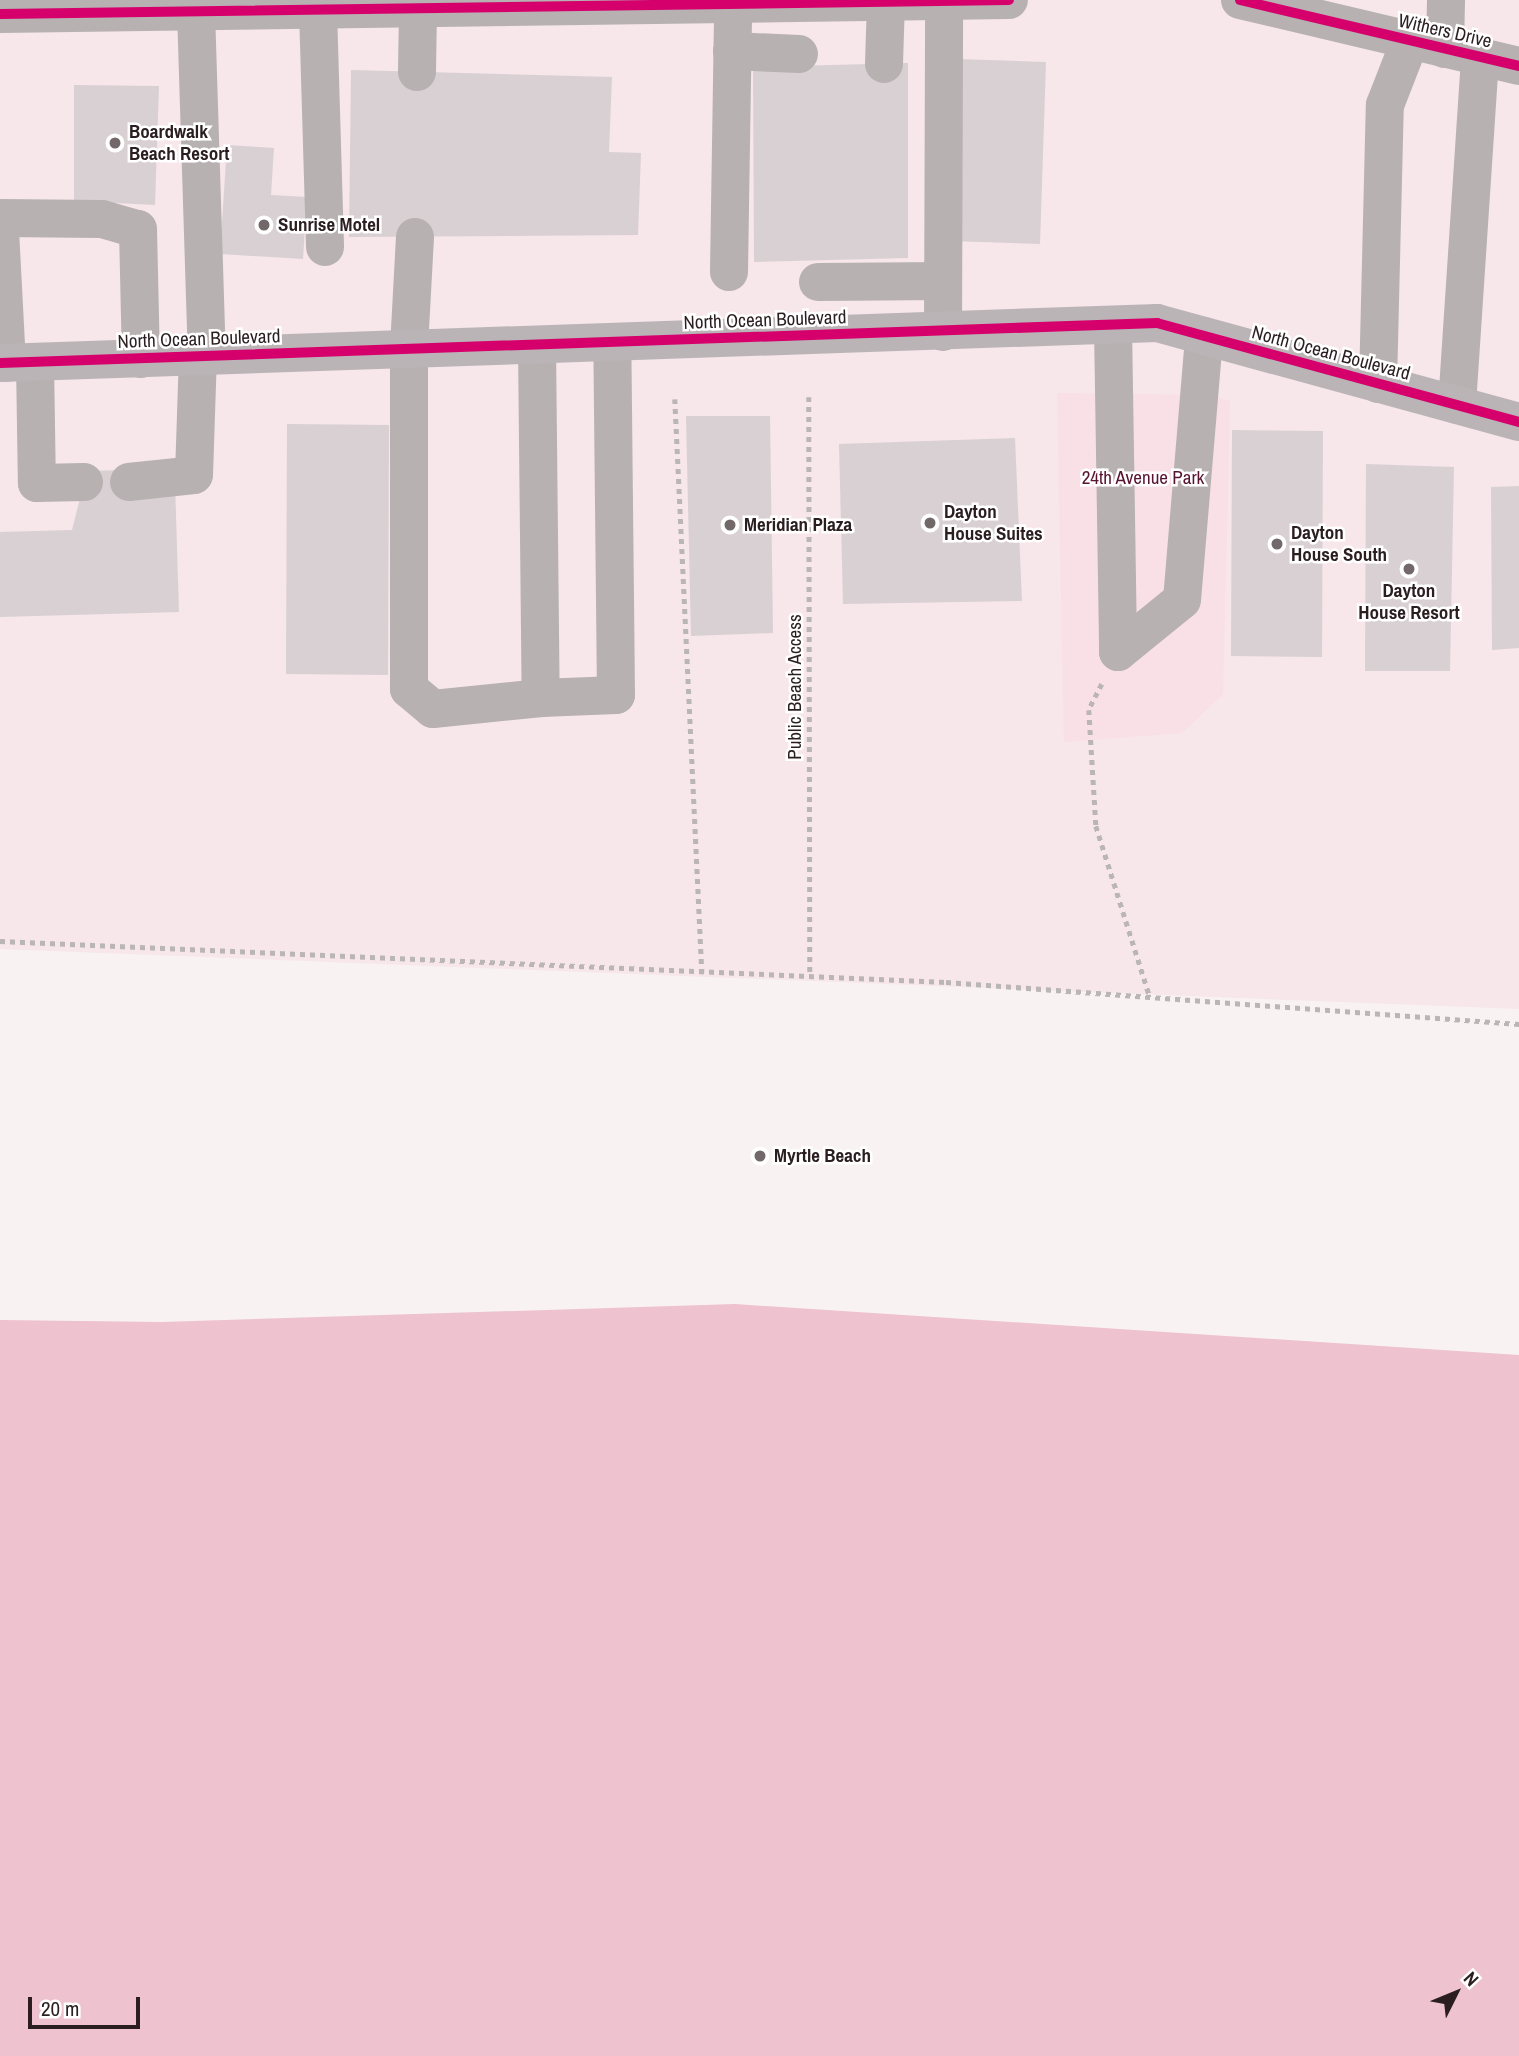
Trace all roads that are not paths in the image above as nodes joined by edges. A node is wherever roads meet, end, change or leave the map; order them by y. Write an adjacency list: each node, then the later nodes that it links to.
1 (1009, 0): 4 (street)
2 (1240, 0): 13 (street, Withers Drive)
3 (1446, 0): 13 (street)
4 (944, 1): 5 (street); 23 (street)
5 (886, 2): 6 (street); 15 (street)
6 (803, 3): 9 (street); 14 (street)
7 (236, 5): 10 (street); 11 (street)
8 (450, 5): 9 (street); 10 (street); 17 (street)
9 (733, 5): 14 (street)
10 (318, 10): 21 (street)
11 (197, 11): 12 (street); 31 (street)
12 (0, 14)
13 (1445, 49): 16 (street, Withers Drive); 34 (street); 35 (street)
14 (732, 51): 22 (street)
15 (884, 64)
16 (1519, 66)
17 (417, 72)
18 (0, 218): 32 (street)
19 (0, 230): 33 (street)
20 (415, 237): 30 (street)
21 (325, 247)
22 (729, 272)
23 (943, 281): 25 (street); 26 (street)
24 (1113, 325): 25 (main road, North Ocean Boulevard); 27 (main road, North Ocean Boulevard); 27 (street)
25 (943, 331): 26 (main road, North Ocean Boulevard)
26 (822, 335): 28 (main road, North Ocean Boulevard)
27 (1204, 336): 34 (main road, North Ocean Boulevard)
28 (612, 342): 29 (main road, North Ocean Boulevard); 39 (street)
29 (537, 345): 30 (main road, North Ocean Boulevard); 39 (street)
30 (409, 349): 31 (main road, North Ocean Boulevard); 39 (street)
31 (203, 357): 32 (main road, North Ocean Boulevard); 38 (street)
32 (141, 359): 33 (main road, North Ocean Boulevard)
33 (14, 363): 37 (street)
34 (1378, 384): 35 (main road, North Ocean Boulevard)
35 (1457, 405): 36 (main road, North Ocean Boulevard)
36 (1519, 422)
37 (84, 482)
38 (129, 482)
39 (541, 698)

